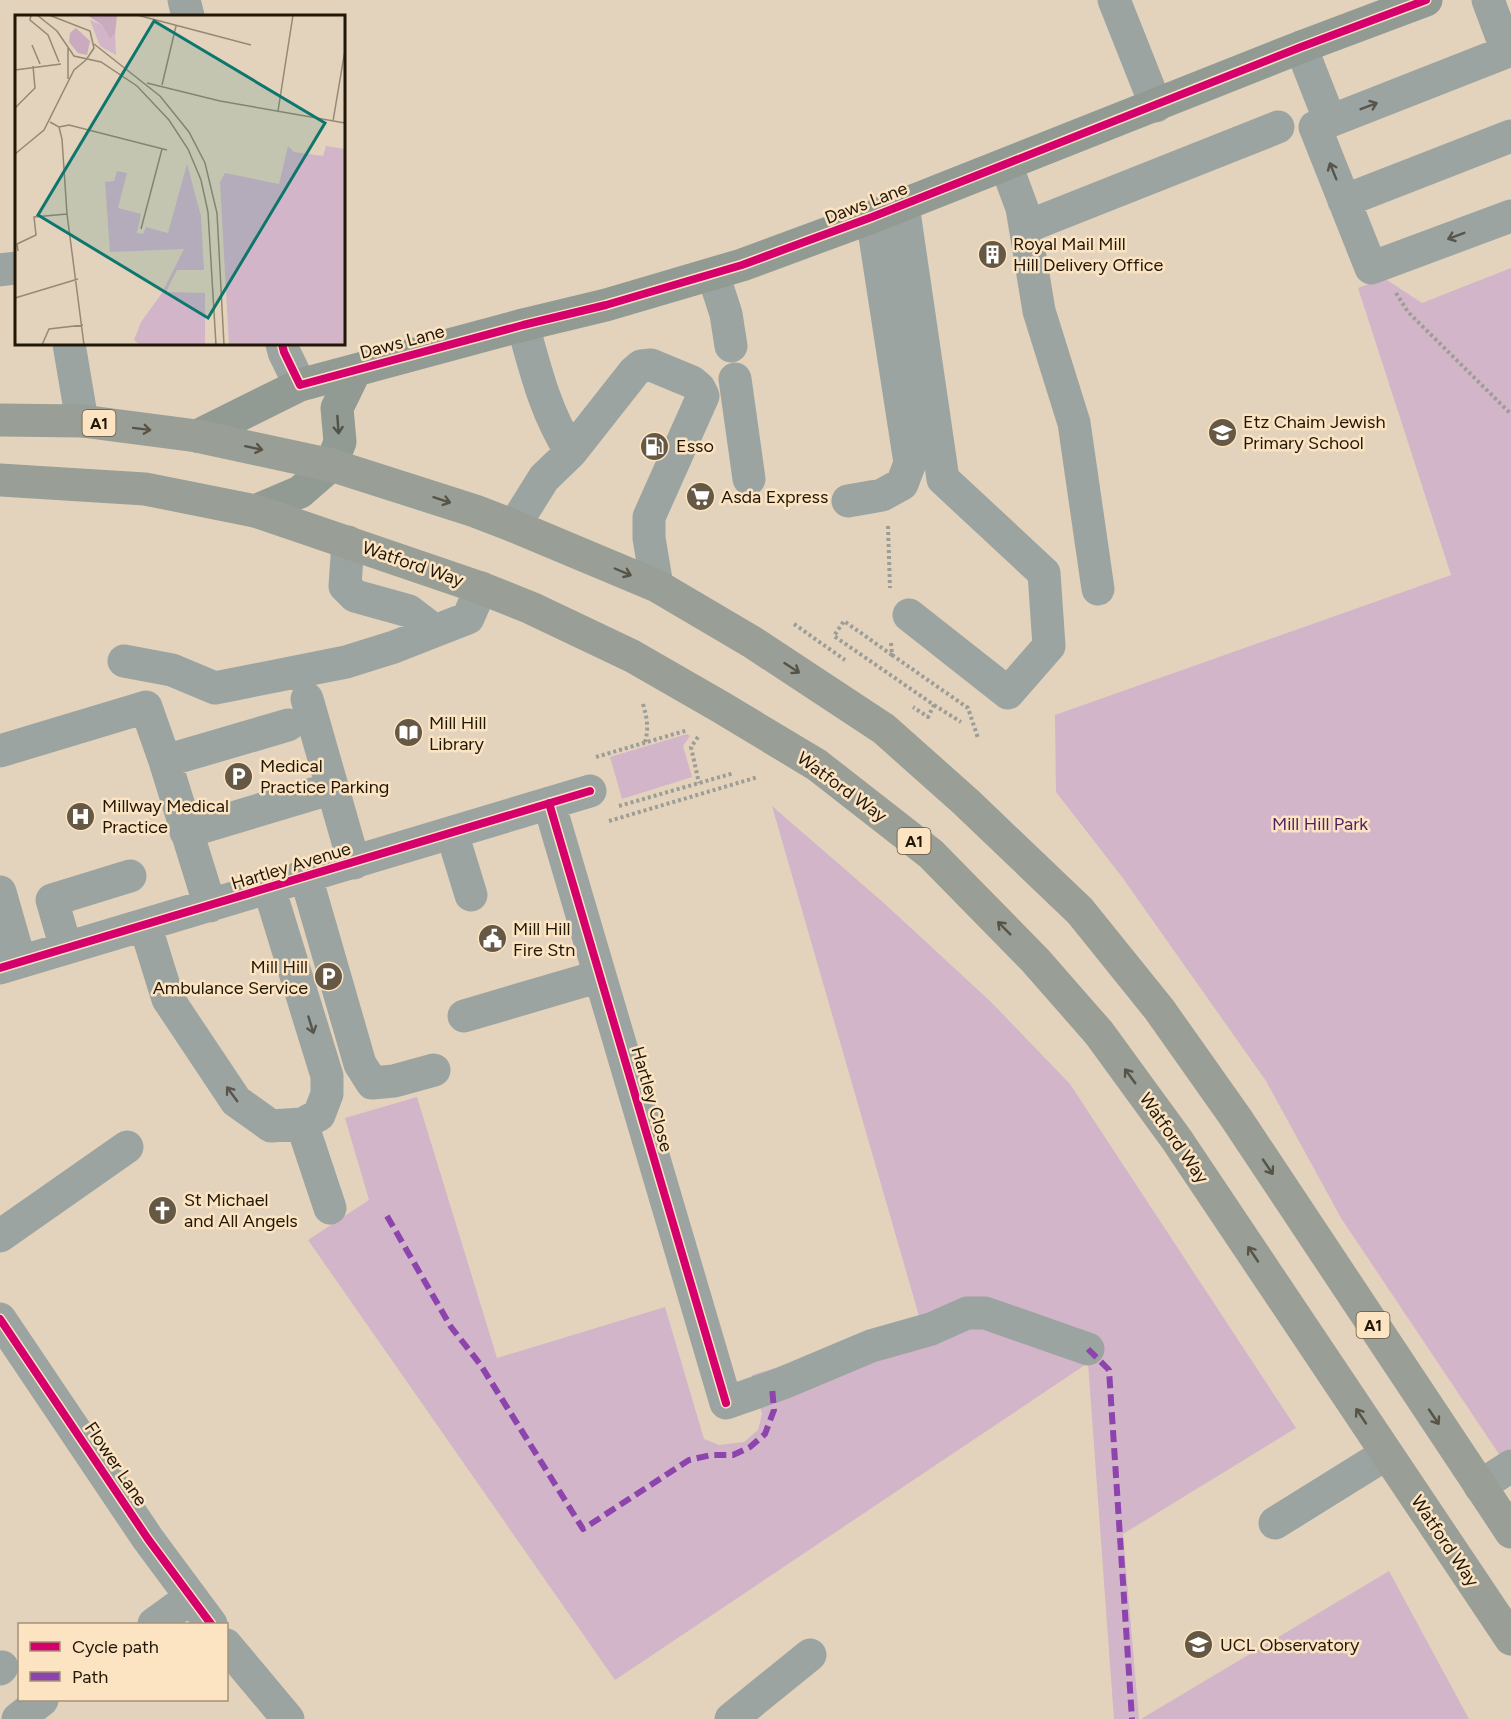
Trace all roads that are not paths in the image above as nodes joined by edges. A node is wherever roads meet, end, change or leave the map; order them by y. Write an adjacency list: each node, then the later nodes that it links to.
1 (184, 0): 5 (street)
2 (1114, 0): 8 (street)
3 (1426, 0): 6 (main road, Daws Lane)
4 (1488, 0): 7 (street)
5 (189, 15)
6 (1301, 48): 8 (main road, Daws Lane); 9 (street)
7 (1509, 51): 9 (street, one-way to 7)
8 (1156, 106): 12 (main road, Daws Lane)
9 (1330, 121): 13 (street, one-way to 9)
10 (1278, 127): 17 (street)
11 (1511, 136): 13 (street)
12 (1006, 165): 14 (main road, Daws Lane); 17 (street)
13 (1344, 201): 15 (street, one-way to 13)
14 (903, 205): 16 (main road, Daws Lane); 42 (street)
15 (1511, 216)
16 (872, 217): 20 (main road, Daws Lane); 35 (street)
17 (1026, 227): 41 (street)
18 (15, 268): 19 (street)
19 (0, 270)
20 (713, 274): 21 (main road, Daws Lane); 24 (street)
21 (522, 325): 25 (main road, Daws Lane); 31 (street)
22 (69, 345): 29 (street)
23 (282, 345): 27 (street)
24 (731, 346)
25 (355, 371): 27 (main road, Daws Lane); 32 (main road, Daws Lane, one-way to 32)
26 (735, 379): 33 (street)
27 (300, 385): 30 (main road, Daws Lane)
28 (0, 420): 29 (highway, A1)
29 (82, 421): 30 (highway, A1, one-way to 30)
30 (197, 436): 32 (highway, A1, one-way to 32)
31 (571, 452): 37 (street); 39 (street)
32 (331, 465): 36 (main road); 37 (highway, A1, one-way to 37)
33 (749, 479)
34 (0, 480): 36 (highway, Watford Way / A1)
35 (848, 501)
36 (255, 511): 38 (highway, Watford Way / A1)
37 (514, 526): 39 (highway, A1, one-way to 39)
38 (348, 542): 40 (highway, Watford Way / A1); 43 (street)
39 (657, 586): 73 (highway, A1, one-way to 73)
40 (481, 588): 43 (street); 71 (highway, Watford Way / A1, one-way to 40)
41 (1098, 589)
42 (909, 615)
43 (435, 631): 44 (street)
44 (124, 661)
45 (0, 751): 46 (street)
46 (165, 761): 50 (street); 52 (street)
47 (603, 784): 49 (street, Hartley Avenue)
48 (316, 793): 50 (street)
49 (549, 803): 51 (street, Hartley Avenue); 62 (street, Hartley Close)
50 (186, 832): 58 (street)
51 (452, 833): 52 (street, Hartley Avenue); 57 (street)
52 (354, 863): 54 (street, Hartley Avenue)
53 (130, 876): 60 (street)
54 (306, 878): 55 (street, Hartley Avenue); 64 (street)
55 (269, 888): 58 (street, Hartley Avenue); 65 (street, one-way to 65)
56 (0, 892): 61 (street)
57 (471, 895)
58 (210, 906): 59 (street, Hartley Avenue)
59 (145, 925): 60 (street, Hartley Avenue); 65 (street, one-way to 59)
60 (66, 948): 61 (street, Hartley Avenue)
61 (10, 965)
62 (600, 976): 63 (street); 70 (street, Hartley Close)
63 (464, 1016)
64 (435, 1070)
65 (302, 1124): 67 (street)
66 (127, 1147): 68 (street)
67 (330, 1208)
68 (0, 1236)
69 (0, 1318): 76 (street, Flower Lane)
70 (1088, 1349)
71 (1386, 1454): 74 (street); 79 (highway, Watford Way / A1)
72 (1511, 1466): 73 (street)
73 (1480, 1486): 75 (highway, A1)
74 (1275, 1524)
75 (1511, 1532)
76 (190, 1598): 77 (street); 78 (street, Flower Lane)
77 (155, 1623)
78 (210, 1623)
79 (1511, 1639)
80 (228, 1647): 84 (street)
81 (810, 1655): 85 (street)
82 (41, 1701): 83 (street)
83 (18, 1719)
84 (288, 1719)
85 (731, 1719)

